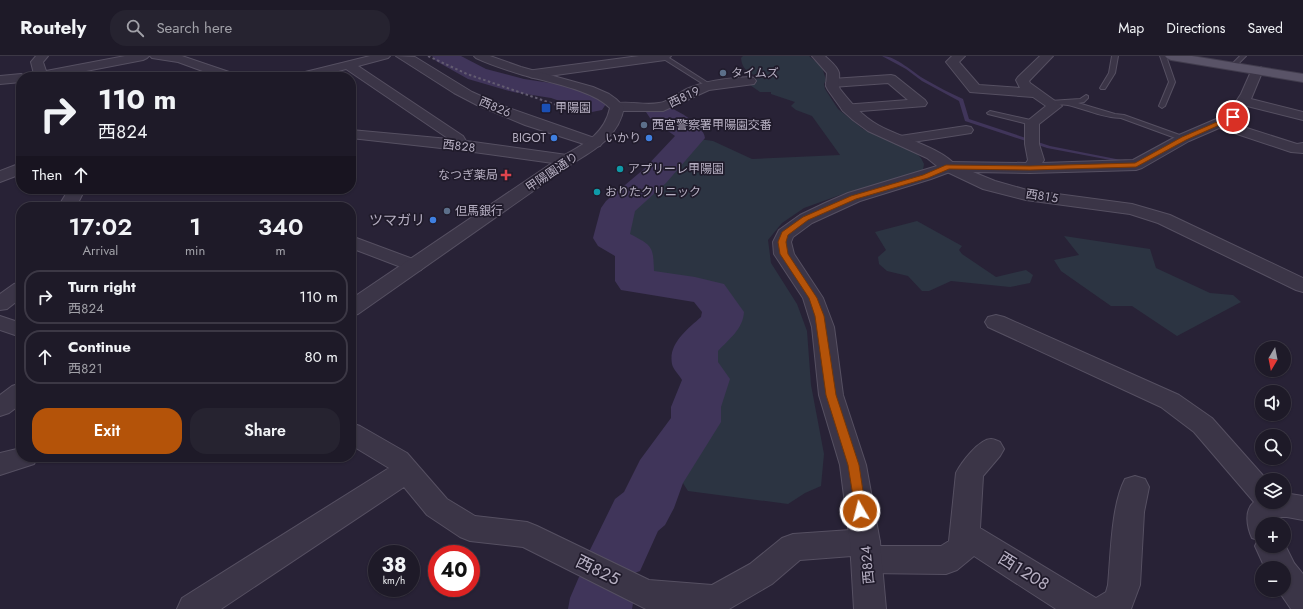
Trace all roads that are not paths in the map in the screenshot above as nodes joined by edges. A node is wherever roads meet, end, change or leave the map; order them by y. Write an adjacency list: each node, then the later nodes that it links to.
1 (42, 56): 18 (street)
2 (143, 56): 19 (street)
3 (156, 56): 20 (street)
4 (384, 56): 15 (street)
5 (402, 56): 46 (street, 西８２６)
6 (480, 56): 22 (street)
7 (818, 56): 27 (street, 西８１５)
8 (959, 56): 30 (street)
9 (1047, 56): 30 (street)
10 (1115, 56): 29 (lane)
11 (1163, 56): 35 (lane)
12 (1243, 56): 16 (lane)
13 (665, 57): 22 (street); 28 (lane)
14 (1180, 57): 16 (main road)
15 (348, 65): 21 (street); 47 (street)
16 (1233, 66): 17 (main road)
17 (1257, 70): 24 (main road); 32 (street)
18 (40, 72)
19 (65, 72)
20 (214, 72)
21 (321, 72)
22 (534, 74): 36 (street)
23 (16, 78): 25 (street)
24 (1303, 78)
25 (0, 80)
26 (750, 81): 28 (street, 西８１９)
27 (832, 83): 37 (street, 西８１５); 37 (street)
28 (710, 86): 36 (street, 西８１９)
29 (1103, 88)
30 (1035, 93): 34 (street)
31 (1086, 97): 33 (lane)
32 (1244, 101): 39 (street); 41 (street)
33 (1066, 102): 34 (lane); 44 (lane)
34 (1050, 103): 40 (street)
35 (1162, 106)
36 (617, 107): 46 (street, 甲陽園通り)
37 (848, 108): 45 (street, 西８１５)
38 (990, 113): 40 (lane)
39 (1303, 116)
40 (1032, 123): 51 (street)
41 (1218, 123): 44 (street); 48 (street)
42 (966, 130): 45 (street)
43 (356, 135): 47 (street, 西８２８)
44 (1184, 138): 51 (street)
45 (900, 140): 50 (street, 西８１５)
46 (595, 143): 49 (street, 甲陽園通り)
47 (459, 145): 49 (street, 西８２８)
48 (1303, 148)
49 (567, 160): 55 (street, 甲陽園通り)
50 (948, 167): 51 (street); 56 (street, 西８１５); 75 (street, 西８２４)
51 (1030, 168)
52 (16, 170): 53 (street)
53 (0, 177)
54 (356, 244): 55 (street)
55 (414, 266): 59 (street, 甲陽園通り)
56 (1303, 286)
57 (16, 292): 58 (street)
58 (0, 304)
59 (356, 306)
60 (996, 322): 71 (street)
61 (0, 323): 62 (street)
62 (16, 328)
63 (16, 396): 64 (street)
64 (0, 407)
65 (356, 436): 69 (street, 西８２５)
66 (991, 449): 74 (street)
67 (16, 460): 68 (street)
68 (0, 464)
69 (407, 471): 75 (street, 西８２５); 79 (street)
70 (1135, 487): 78 (street)
71 (1255, 492)
72 (1291, 505): 73 (street)
73 (1303, 508)
74 (965, 534): 75 (street); 81 (street, 西１２０８)
75 (866, 550): 80 (street, 西８２４)
76 (1291, 583): 77 (street)
77 (1303, 600)
78 (1113, 605)
79 (194, 609)
80 (870, 609)
81 (1084, 609)

